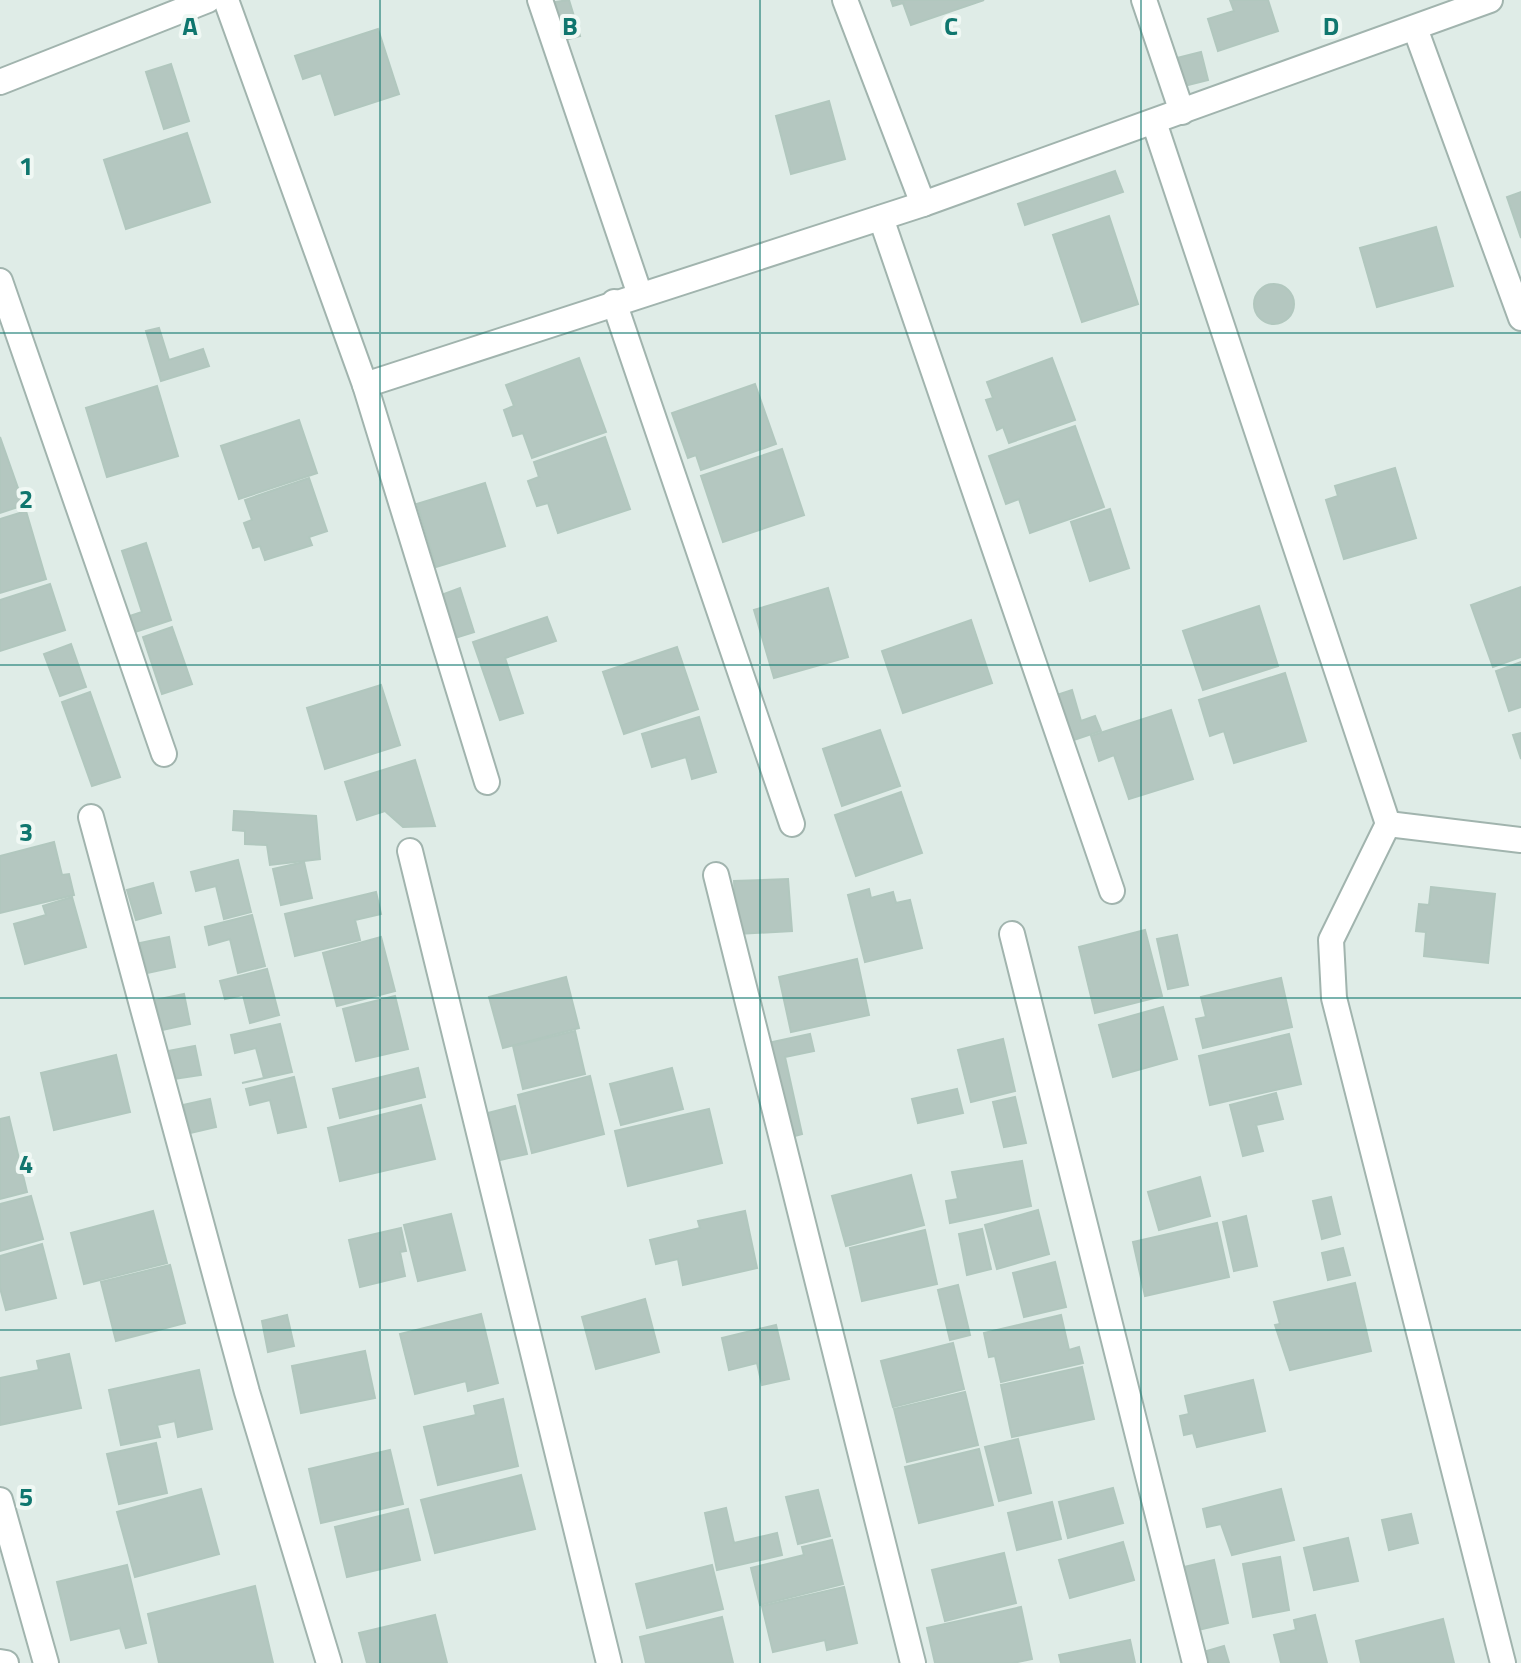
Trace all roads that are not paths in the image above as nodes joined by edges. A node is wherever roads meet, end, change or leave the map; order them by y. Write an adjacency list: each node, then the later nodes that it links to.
1 (208, 0): 9 (street)
2 (226, 0): 18 (street)
3 (540, 0): 15 (street)
4 (845, 0): 12 (street)
5 (1144, 0): 10 (street)
6 (1490, 0): 7 (street)
7 (1450, 7): 8 (street)
8 (1415, 28): 10 (street); 17 (street)
9 (0, 82)
10 (1182, 112): 11 (street)
11 (1154, 122): 12 (street); 23 (street)
12 (923, 204): 13 (street)
13 (881, 218): 15 (street); 27 (street)
14 (0, 281): 19 (street)
15 (640, 295): 16 (street)
16 (614, 302): 18 (street); 22 (street)
17 (1521, 318)
18 (365, 385): 20 (street)
19 (164, 754)
20 (487, 782)
21 (91, 817): 31 (street)
22 (792, 824)
23 (1388, 824): 24 (street); 35 (street)
24 (1521, 840)
25 (410, 851): 32 (street)
26 (716, 875): 33 (street)
27 (1112, 891)
28 (1012, 934): 34 (street)
29 (0, 1500): 30 (street)
30 (46, 1663)
31 (329, 1663)
32 (609, 1663)
33 (913, 1663)
34 (1195, 1663)
35 (1503, 1663)

